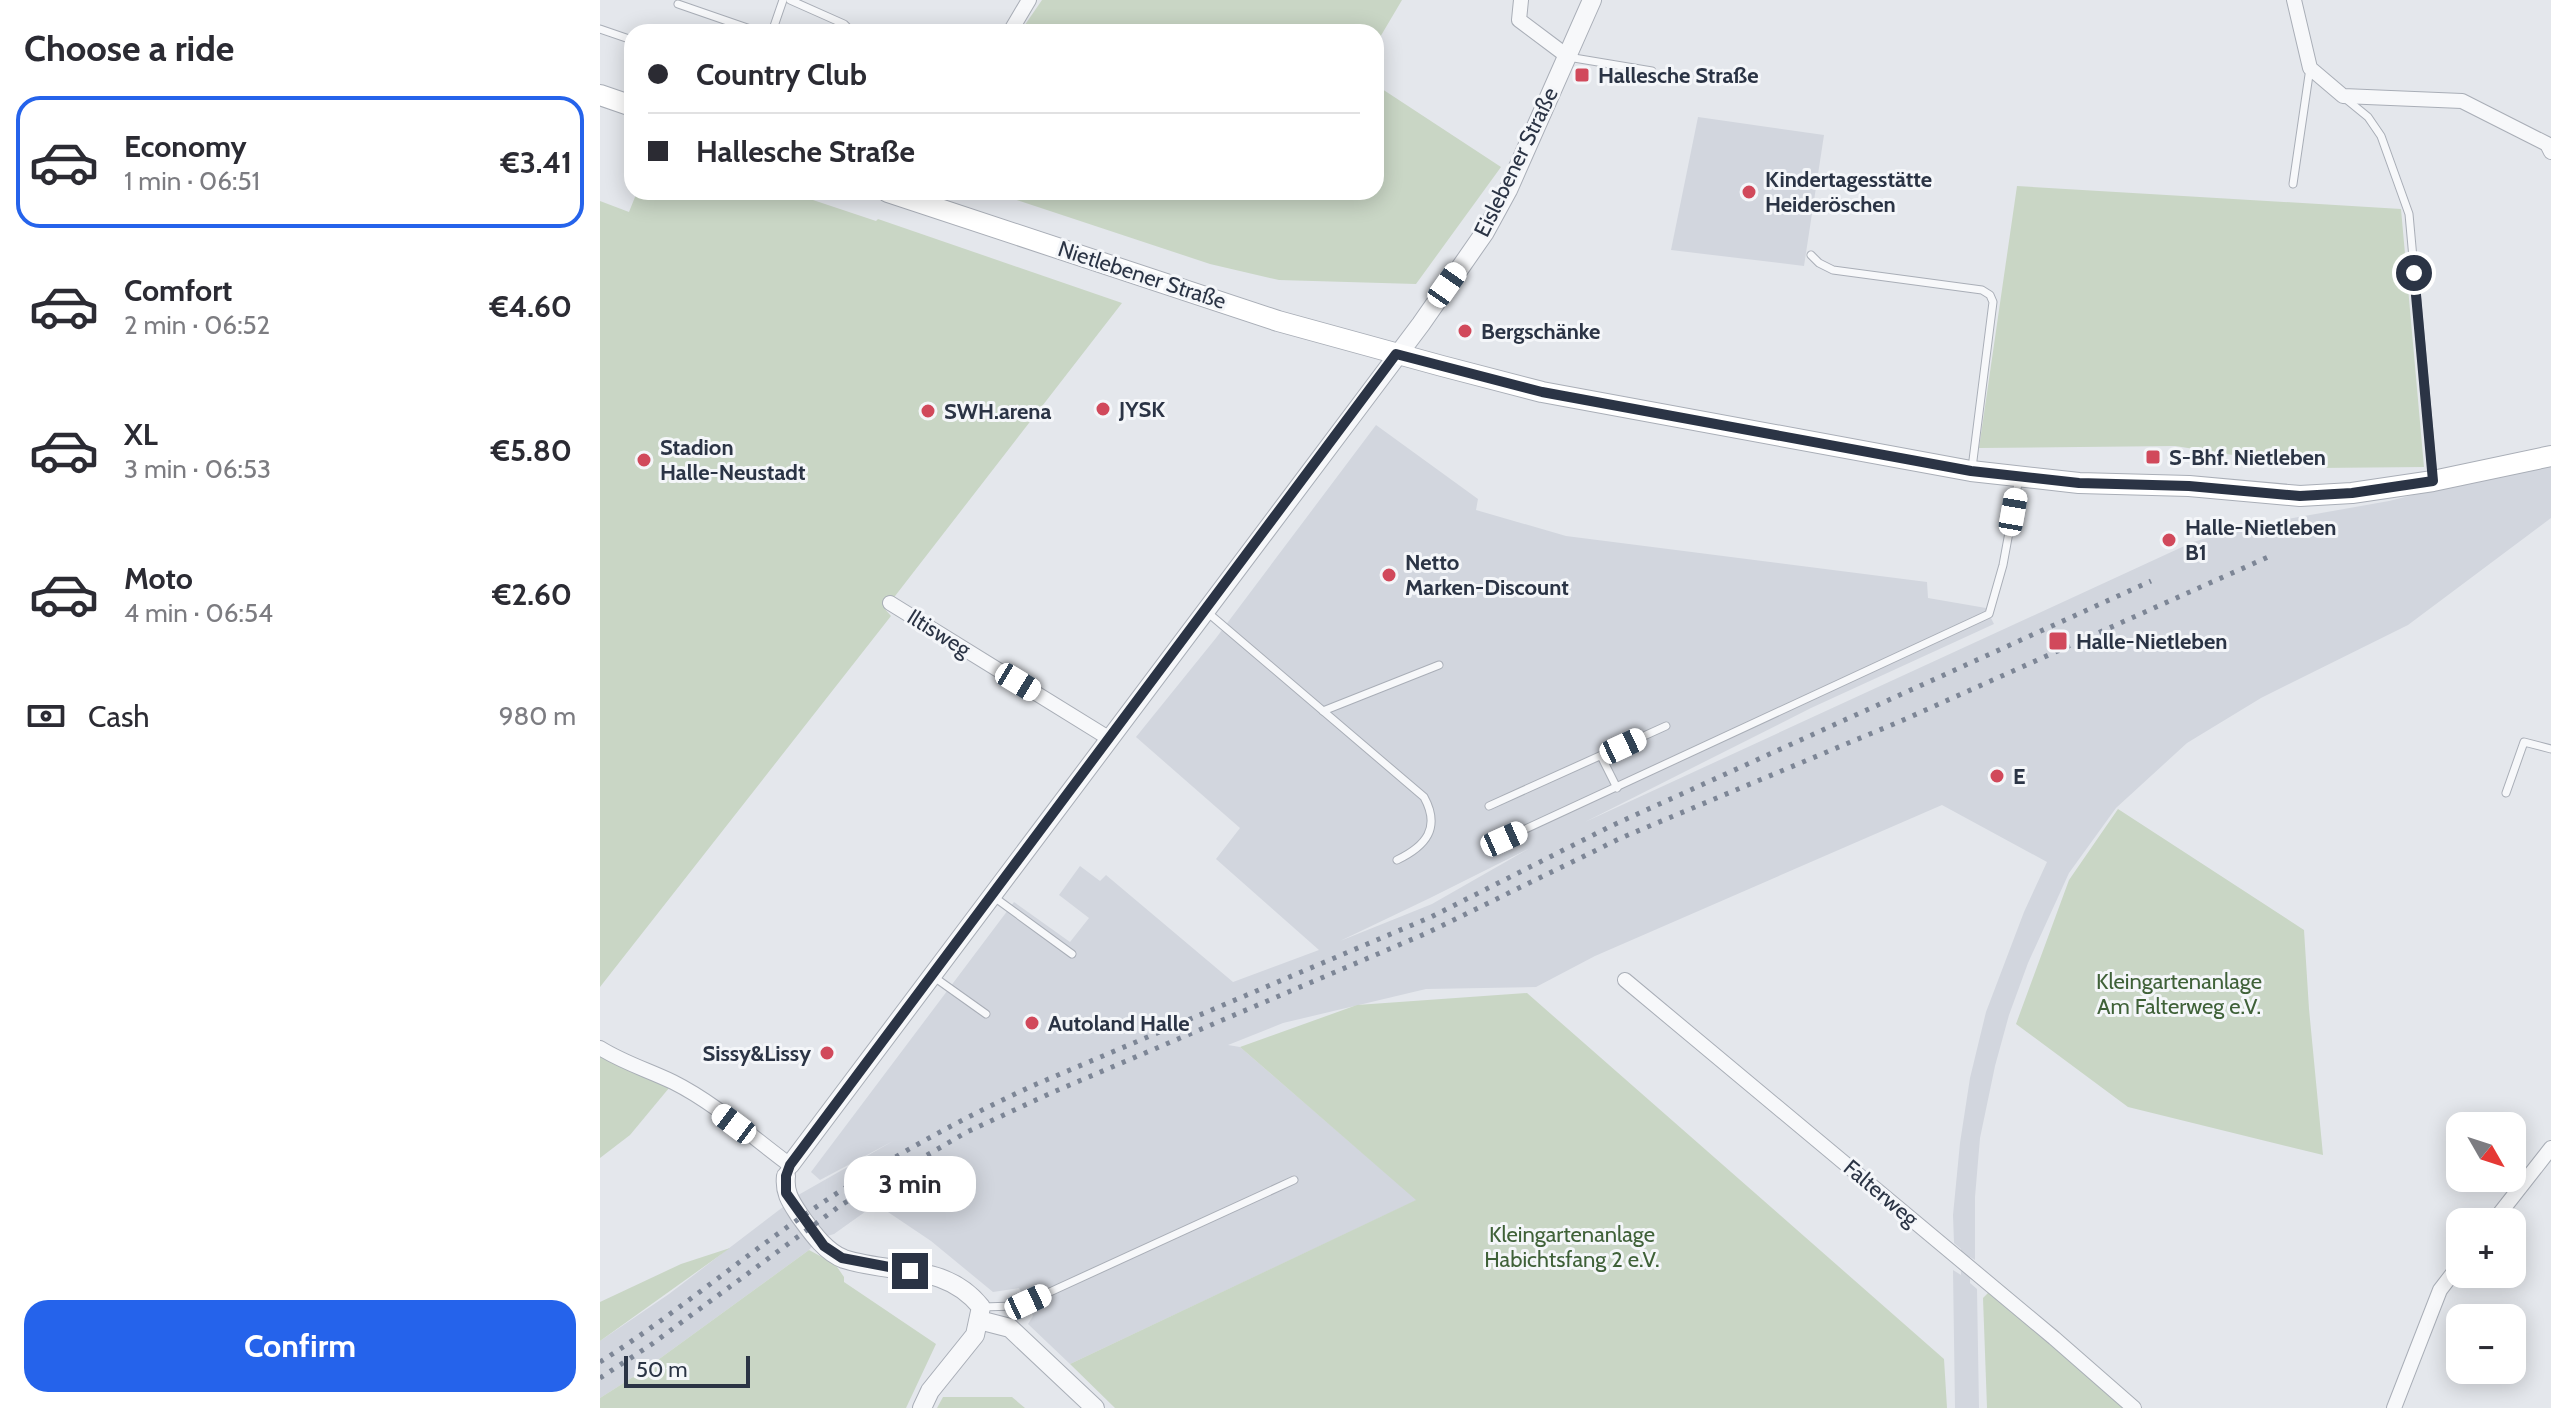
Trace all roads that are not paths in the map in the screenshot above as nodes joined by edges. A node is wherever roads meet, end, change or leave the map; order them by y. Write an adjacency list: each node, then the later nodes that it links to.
1 (783, 0): 9 (lane)
2 (790, 0): 10 (lane)
3 (1029, 0): 11 (street)
4 (1521, 0): 14 (street)
5 (1592, 0): 14 (street, Eislebener Straße)
6 (2294, 0): 15 (street)
7 (678, 4): 8 (lane)
8 (736, 24)
9 (775, 24)
10 (844, 24)
11 (1015, 24)
12 (600, 29): 13 (lane)
13 (624, 37)
14 (1567, 56): 16 (lane); 24 (street, Eislebener Straße)
15 (2310, 68): 18 (street); 21 (lane)
16 (1652, 71)
17 (600, 95): 19 (main road)
18 (2343, 96): 20 (street); 28 (lane)
19 (624, 103)
20 (2551, 152)
21 (2293, 184)
22 (917, 200): 24 (main road, Nietlebener Straße)
23 (1811, 255): 26 (lane)
24 (1396, 354): 26 (main road, Nietlebener Straße); 30 (street)
25 (2551, 456): 28 (main road, Nietlebener Straße)
26 (1971, 471): 27 (main road, Nietlebener Straße)
27 (2019, 476): 28 (main road, Nietlebener Straße); 37 (lane)
28 (2433, 481)
29 (890, 603): 34 (street, Iltisweg)
30 (1205, 610): 32 (lane); 34 (street)
31 (1439, 665): 32 (lane)
32 (1323, 711): 41 (lane)
33 (1666, 726): 36 (lane)
34 (1110, 739): 42 (street)
35 (2551, 749): 38 (lane)
36 (1601, 756): 37 (lane); 39 (lane)
37 (1617, 788): 40 (lane)
38 (2506, 793)
39 (1489, 806)
40 (1504, 839)
41 (1397, 860)
42 (992, 896): 43 (lane); 44 (street)
43 (1072, 954)
44 (932, 976): 46 (lane); 49 (street)
45 (1625, 980): 56 (street, Falterweg)
46 (986, 1014)
47 (600, 1048): 49 (street)
48 (2551, 1148): 51 (street)
49 (788, 1171): 53 (street)
50 (1294, 1180): 53 (lane)
51 (2504, 1208)
52 (2446, 1282): 57 (street)
53 (980, 1314): 54 (street); 55 (street)
54 (922, 1408)
55 (1095, 1408)
56 (2134, 1408)
57 (2394, 1408)

